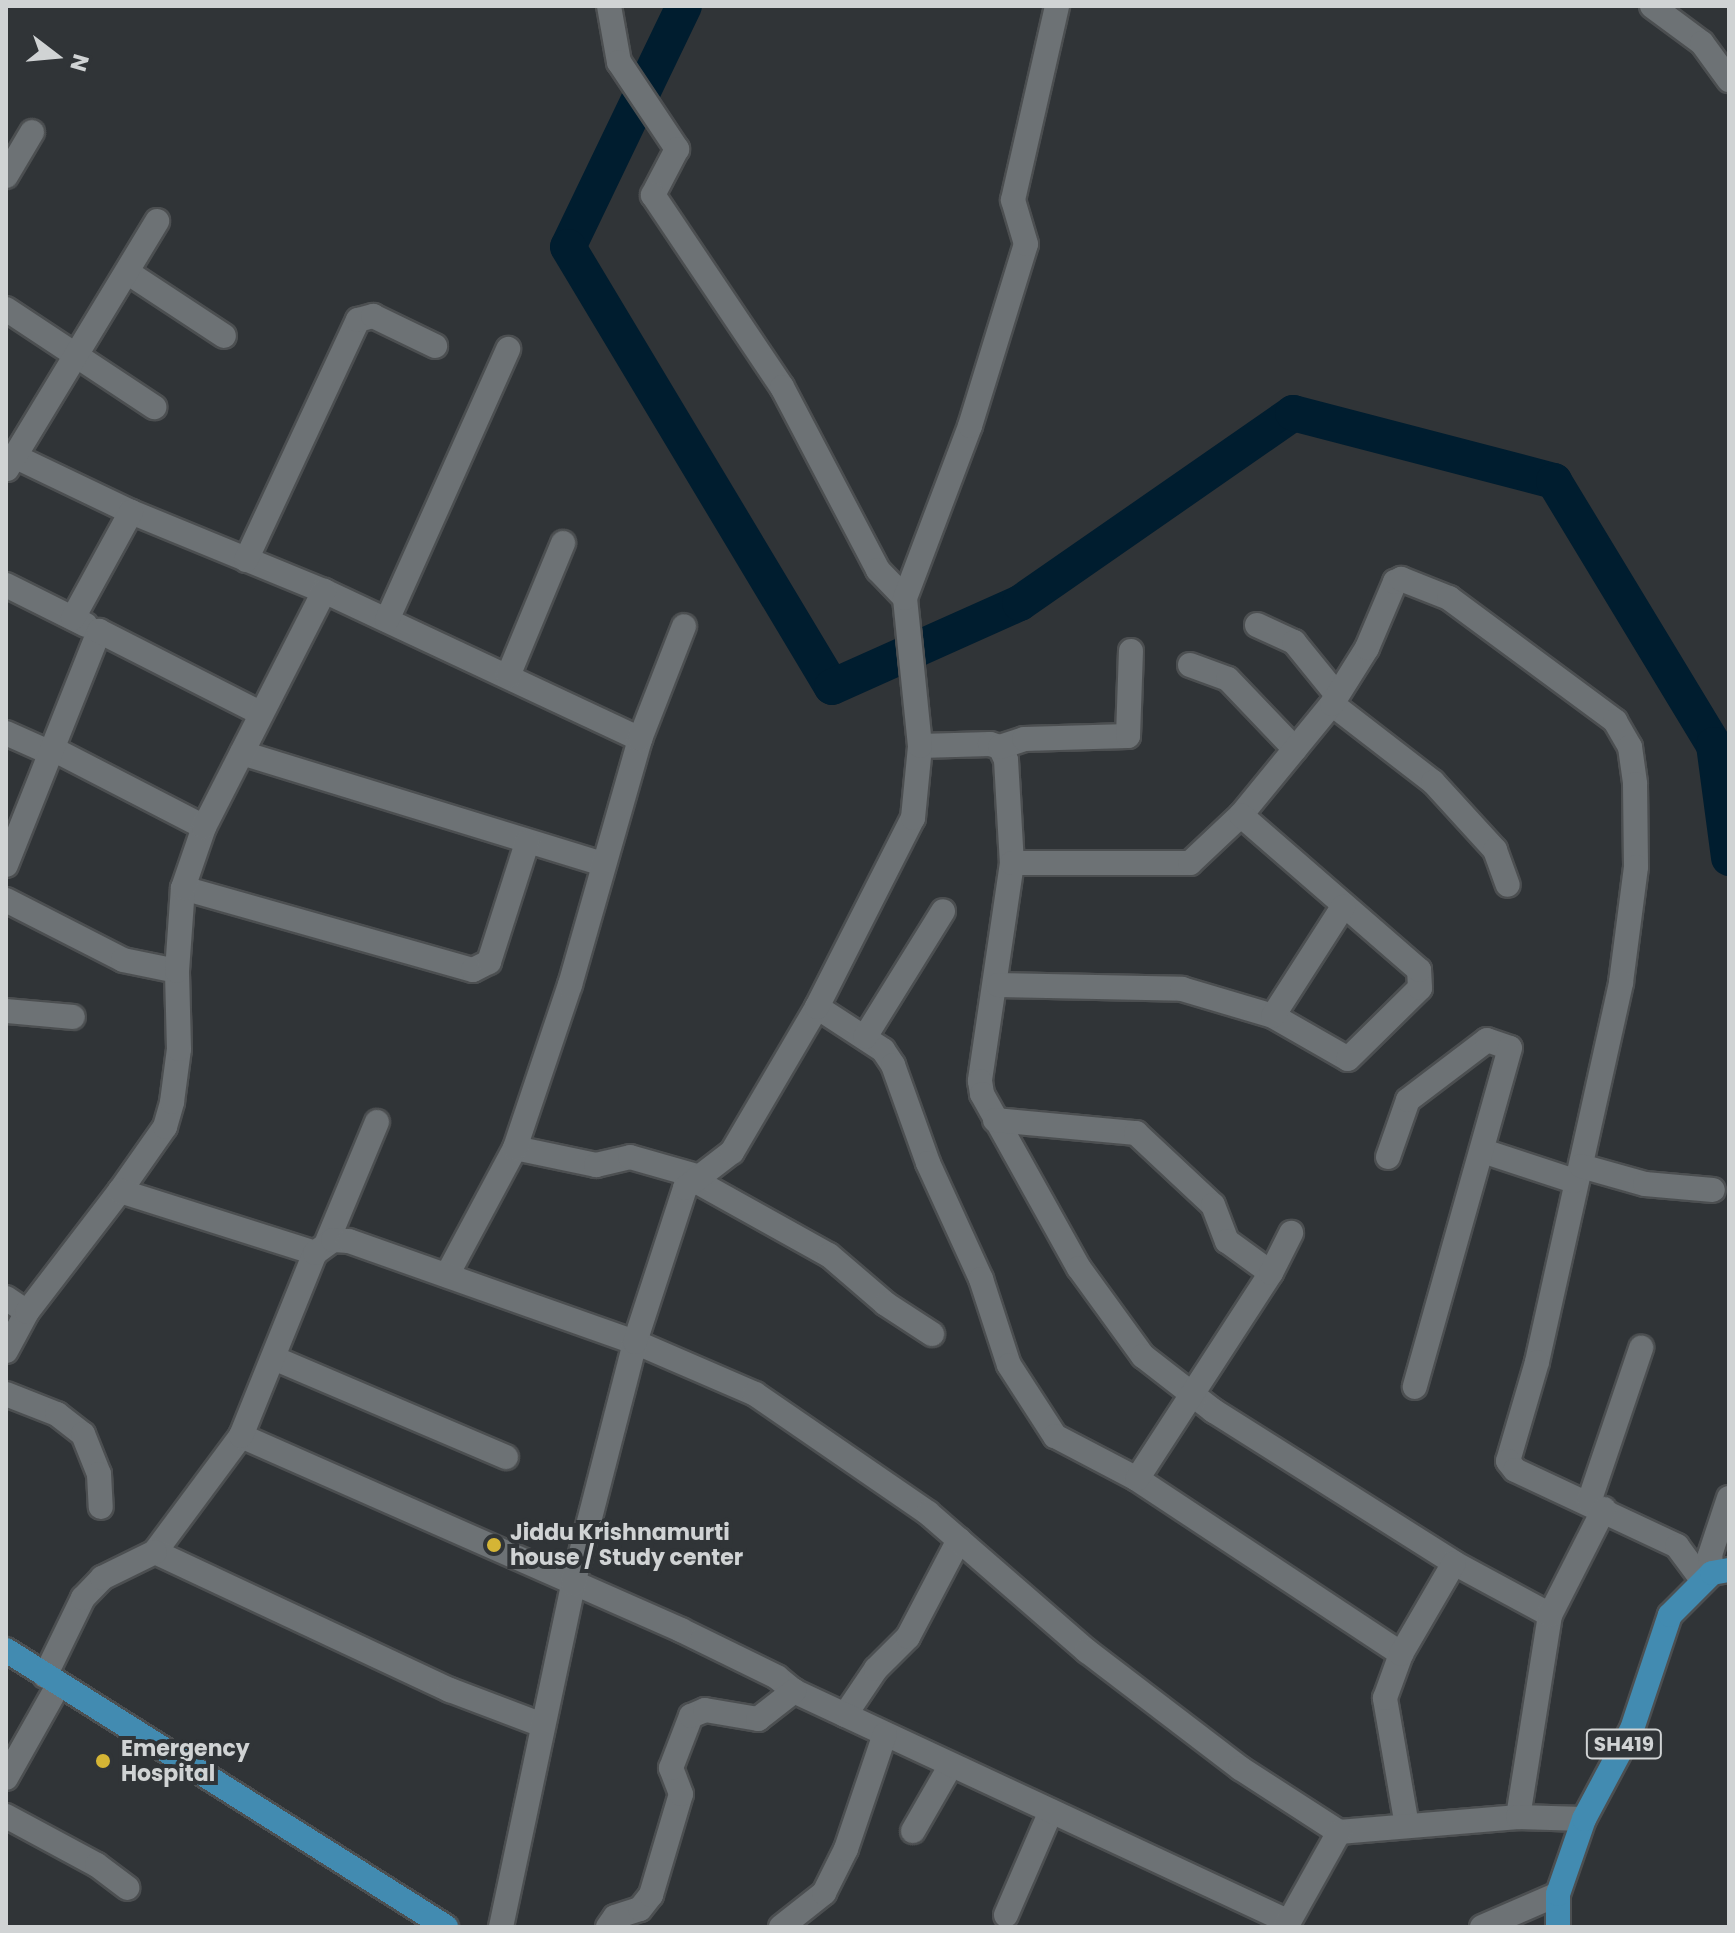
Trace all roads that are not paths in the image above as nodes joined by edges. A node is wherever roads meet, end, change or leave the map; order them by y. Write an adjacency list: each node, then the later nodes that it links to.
1 (609, 6): 21 (street)
2 (1057, 6): 21 (street)
3 (1652, 6): 4 (street)
4 (1729, 80)
5 (32, 132): 6 (street)
6 (6, 176)
7 (157, 221): 8 (street)
8 (127, 272): 10 (street); 13 (street)
9 (6, 309): 13 (street)
10 (224, 336)
11 (435, 346): 18 (street)
12 (508, 349): 23 (street)
13 (75, 357): 14 (street); 15 (street)
14 (154, 407)
15 (10, 463): 16 (street)
16 (131, 512): 18 (street); 22 (street)
17 (563, 543): 29 (street)
18 (246, 560): 20 (street)
19 (6, 585): 22 (street)
20 (324, 591): 23 (street); 31 (street)
21 (905, 598): 33 (street)
22 (73, 618): 26 (street)
23 (387, 620): 29 (street)
24 (1257, 625): 30 (street)
25 (684, 626): 34 (street)
26 (99, 631): 31 (street); 37 (street)
27 (1131, 651): 35 (street)
28 (1190, 665): 36 (street)
29 (508, 676): 34 (street)
30 (1335, 699): 36 (street); 45 (street); 62 (street)
31 (260, 713): 38 (street)
32 (6, 733): 37 (street)
33 (919, 736): 35 (street); 52 (street)
34 (640, 739): 43 (street)
35 (1000, 747): 42 (street)
36 (1295, 749): 39 (street)
37 (52, 751): 40 (street); 44 (street)
38 (242, 753): 40 (street); 41 (street)
39 (1241, 815): 42 (street); 48 (street)
40 (204, 827): 46 (street)
41 (527, 843): 43 (street); 46 (street)
42 (1012, 863): 51 (street)
43 (602, 864): 59 (street)
44 (6, 865)
45 (1508, 885)
46 (183, 888): 50 (street)
47 (6, 900): 50 (street)
48 (1343, 907): 54 (street); 54 (street)
49 (943, 911): 56 (street)
50 (177, 971): 65 (street)
51 (998, 985): 54 (street); 57 (street)
52 (817, 1007): 56 (street); 63 (street)
53 (6, 1011): 55 (street)
54 (1273, 1016)
55 (73, 1017)
56 (865, 1037): 82 (street)
57 (995, 1120): 68 (street); 79 (street)
58 (377, 1122): 67 (street)
59 (515, 1148): 63 (street); 69 (street)
60 (1483, 1151): 61 (street); 62 (street); 77 (street)
61 (1388, 1157)
62 (1578, 1173): 64 (street); 84 (street)
63 (697, 1179): 72 (street); 73 (street)
64 (1713, 1190)
65 (120, 1191): 67 (street); 71 (street)
66 (1291, 1233): 68 (street)
67 (321, 1247): 69 (street); 76 (street)
68 (1271, 1273): 79 (street)
69 (447, 1275): 73 (street)
70 (6, 1298): 71 (street)
71 (27, 1312): 75 (street)
72 (932, 1334)
73 (635, 1342): 86 (street); 90 (street)
74 (1641, 1348): 84 (street)
75 (6, 1351)
76 (276, 1359): 80 (street); 81 (street)
77 (1415, 1387)
78 (6, 1394): 85 (street)
79 (1193, 1396): 82 (street); 88 (street)
80 (241, 1436): 87 (street); 90 (street)
81 (506, 1457)
82 (1137, 1479): 93 (street)
83 (1729, 1498): 89 (street)
84 (1596, 1506): 89 (street); 91 (street)
85 (101, 1507)
86 (959, 1540): 96 (street); 107 (street)
87 (155, 1552): 94 (street); 97 (street)
88 (1454, 1563): 91 (street); 93 (street)
89 (1714, 1574): 104 (main road, SH419)
90 (573, 1584): 95 (street); 97 (street)
91 (1550, 1615): 103 (street)
92 (6, 1650): 94 (main road)
93 (1401, 1654): 105 (street)
94 (52, 1680): 100 (street); 112 (main road)
95 (794, 1691): 96 (street); 114 (street)
96 (845, 1715): 98 (street)
97 (542, 1725): 113 (street)
98 (885, 1734): 99 (street); 115 (street)
99 (951, 1765): 101 (street); 106 (street)
100 (6, 1778)
101 (1051, 1811): 110 (street); 111 (street)
102 (6, 1816): 108 (street)
103 (1518, 1817): 104 (street); 105 (street)
104 (1584, 1819): 109 (main road, SH419)
105 (1407, 1826): 107 (street)
106 (913, 1831)
107 (1339, 1832): 111 (street)
108 (127, 1888)
109 (1558, 1894): 116 (street); 117 (main road, SH419)
110 (1006, 1915)
111 (1286, 1924)
112 (446, 1927)
113 (501, 1927)
114 (608, 1927)
115 (781, 1927)
116 (1482, 1927)
117 (1558, 1927)

